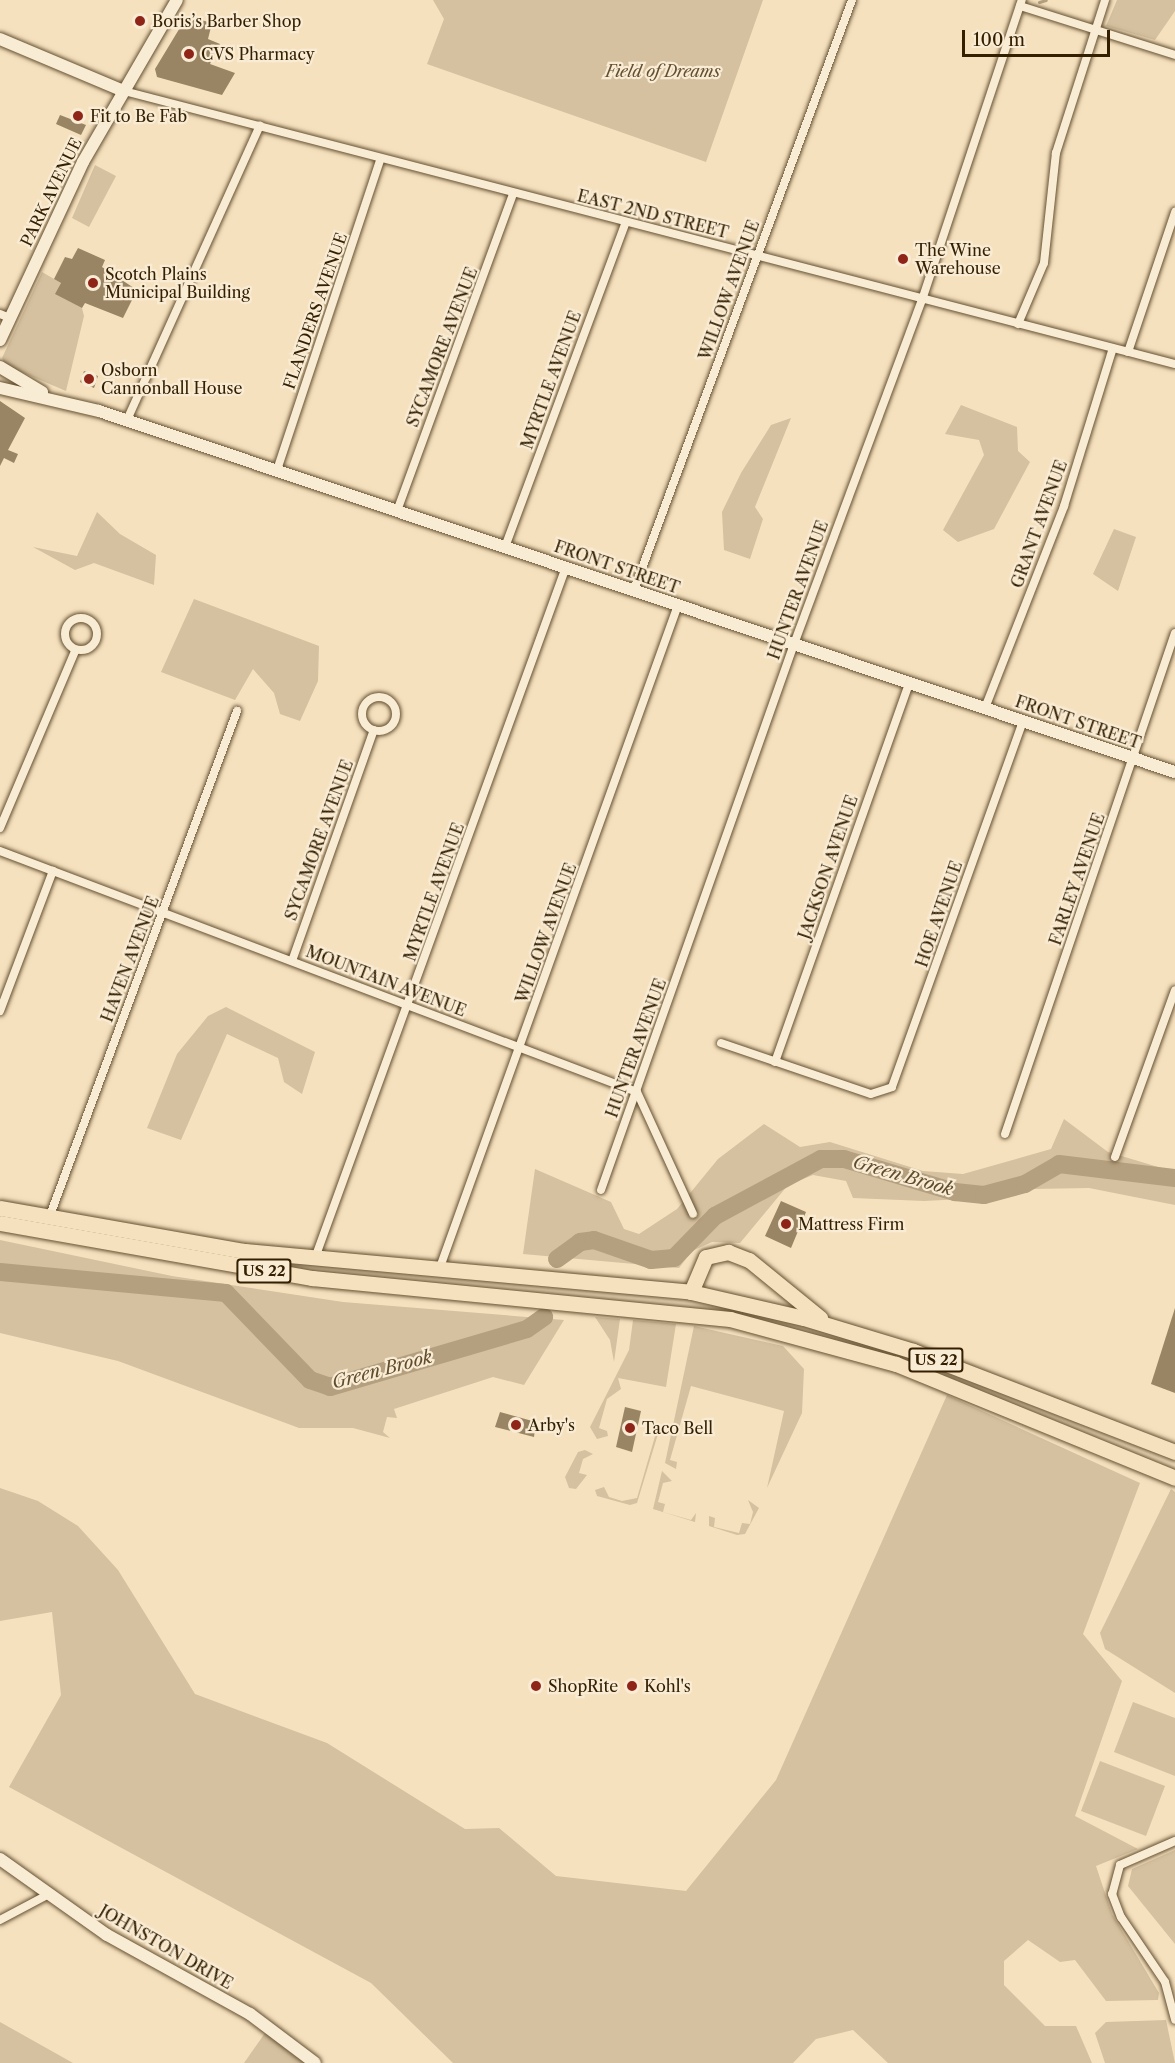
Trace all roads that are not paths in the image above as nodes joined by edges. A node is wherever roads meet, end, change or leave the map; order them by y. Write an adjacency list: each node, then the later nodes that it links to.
1 (177, 0): 8 (street, PARK AVENUE)
2 (852, 0): 14 (street, WILLOW AVENUE)
3 (1105, 0): 5 (street)
4 (1021, 3): 5 (street); 15 (street, HUNTER AVENUE)
5 (1095, 30): 7 (street); 17 (street)
6 (0, 39): 8 (street)
7 (1175, 55)
8 (124, 91): 9 (street, EAST 2ND STREET); 16 (street, PARK AVENUE)
9 (260, 126): 10 (street, EAST 2ND STREET); 25 (street)
10 (380, 160): 11 (street, EAST 2ND STREET); 26 (street, FLANDERS AVENUE)
11 (513, 194): 13 (street, EAST 2ND STREET); 27 (street, SYCAMORE AVENUE)
12 (1175, 212): 20 (street)
13 (625, 224): 14 (street, EAST 2ND STREET); 28 (street, MYRTLE AVENUE)
14 (758, 257): 15 (street, EAST 2ND STREET); 30 (street, WILLOW AVENUE)
15 (922, 300): 17 (street, EAST 2ND STREET); 33 (street, HUNTER AVENUE)
16 (5, 316): 18 (street, PARK AVENUE)
17 (1018, 324): 19 (street, EAST 2ND STREET)
18 (0, 340)
19 (1113, 348): 20 (street, EAST 2ND STREET); 37 (street, GRANT AVENUE)
20 (1128, 352): 21 (street, EAST 2ND STREET)
21 (1175, 364)
22 (0, 367): 24 (street, FRONT STREET)
23 (0, 388): 24 (street, FRONT STREET)
24 (48, 396): 25 (street, FRONT STREET)
25 (127, 420): 26 (street, FRONT STREET)
26 (277, 470): 27 (street, FRONT STREET)
27 (397, 511): 28 (street, FRONT STREET)
28 (505, 547): 29 (street, FRONT STREET)
29 (566, 567): 30 (street, FRONT STREET); 49 (street, MYRTLE AVENUE)
30 (634, 590): 31 (street, FRONT STREET)
31 (678, 605): 33 (street, FRONT STREET); 52 (street, WILLOW AVENUE)
32 (1175, 633): 34 (street, FARLEY AVENUE)
33 (794, 644): 36 (street, FRONT STREET); 54 (street, HUNTER AVENUE)
34 (1173, 647): 41 (street, FARLEY AVENUE)
35 (76, 649): 43 (street)
36 (909, 683): 37 (street, FRONT STREET); 53 (street, JACKSON AVENUE)
37 (985, 708): 39 (street, FRONT STREET)
38 (237, 711): 46 (street, HAVEN AVENUE)
39 (1023, 721): 41 (street, FRONT STREET); 53 (street, HOE AVENUE)
40 (374, 730): 40 (street); 47 (street, SYCAMORE AVENUE)
41 (1134, 758): 42 (street, FRONT STREET); 55 (street, FARLEY AVENUE)
42 (1175, 772)
43 (0, 828)
44 (0, 851): 45 (street, MOUNTAIN AVENUE)
45 (53, 871): 46 (street, MOUNTAIN AVENUE); 50 (street)
46 (164, 913): 47 (street, MOUNTAIN AVENUE); 60 (street, HAVEN AVENUE)
47 (292, 961): 49 (street, MOUNTAIN AVENUE)
48 (1175, 990): 56 (street)
49 (410, 1006): 52 (street, MOUNTAIN AVENUE); 62 (street, MYRTLE AVENUE)
50 (0, 1011)
51 (721, 1043): 53 (street)
52 (521, 1048): 54 (street, MOUNTAIN AVENUE); 63 (street, WILLOW AVENUE)
53 (775, 1062)
54 (637, 1092): 57 (street, HUNTER AVENUE); 59 (street)
55 (1005, 1134)
56 (1115, 1157)
57 (602, 1190)
58 (0, 1208): 60 (highway, US 22)
59 (693, 1214)
60 (49, 1218): 62 (highway, US 22)
61 (0, 1223): 67 (highway, US 22)
62 (315, 1258): 63 (highway, US 22)
63 (438, 1270): 64 (highway, US 22)
64 (691, 1292): 65 (highway, US 22); 65 (highway)
65 (832, 1326): 66 (highway, US 22)
66 (1175, 1452)
67 (1174, 1478)
68 (1175, 1841): 72 (street)
69 (0, 1859): 70 (street, JOHNSTON DRIVE)
70 (49, 1894): 71 (street); 73 (street, JOHNSTON DRIVE)
71 (0, 1920)
72 (1175, 2020)
73 (315, 2063)

